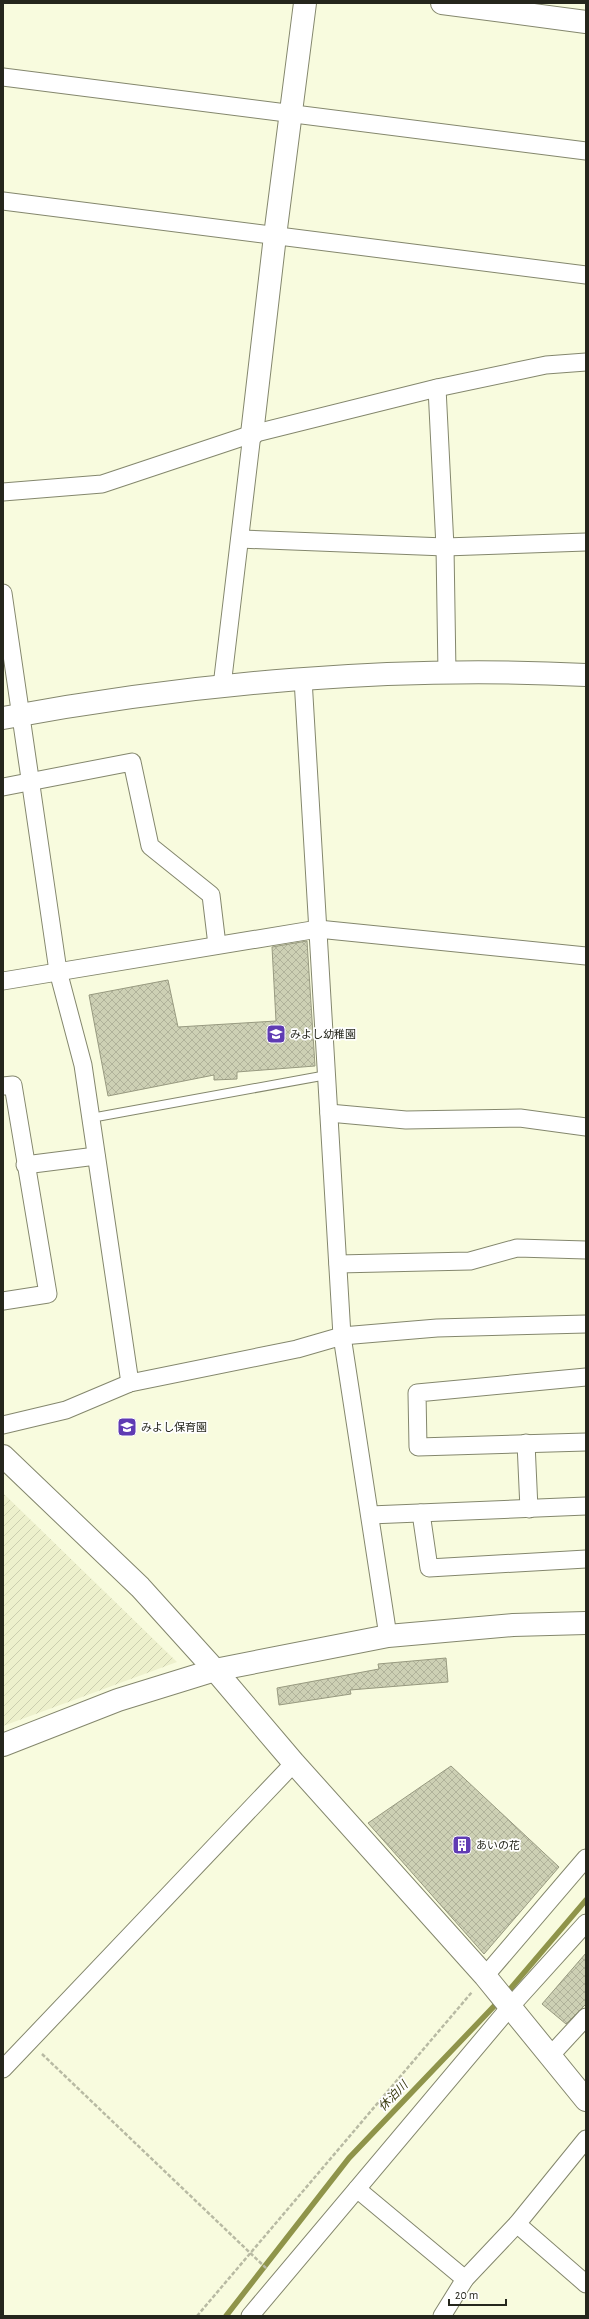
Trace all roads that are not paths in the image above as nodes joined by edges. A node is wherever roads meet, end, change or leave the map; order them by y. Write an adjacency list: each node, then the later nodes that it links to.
1 (305, 3): 5 (street)
2 (442, 3): 3 (street)
3 (586, 22)
4 (3, 77): 5 (street)
5 (292, 113): 6 (street); 8 (street)
6 (586, 151)
7 (3, 202): 8 (street)
8 (275, 236): 9 (street); 12 (street)
9 (586, 275)
10 (586, 362): 11 (street)
11 (437, 388): 12 (street); 16 (street)
12 (252, 434): 13 (street); 14 (street)
13 (3, 492)
14 (240, 539): 16 (street); 21 (street)
15 (586, 542): 16 (street)
16 (445, 547): 18 (street)
17 (4, 604): 22 (street)
18 (447, 673): 19 (street); 20 (street)
19 (586, 675)
20 (303, 679): 21 (street); 25 (street)
21 (222, 686): 22 (street)
22 (12, 716): 23 (street)
23 (31, 781): 24 (street); 26 (street); 28 (street)
24 (3, 787)
25 (318, 929): 26 (street); 27 (street); 30 (street)
26 (217, 945): 28 (street)
27 (586, 956)
28 (58, 971): 29 (street); 33 (street)
29 (3, 981)
30 (327, 1075): 32 (street); 33 (lane)
31 (3, 1086): 36 (street)
32 (329, 1113): 34 (street); 38 (street)
33 (91, 1118): 35 (street)
34 (586, 1127)
35 (96, 1156): 36 (street); 43 (street)
36 (25, 1165): 39 (street)
37 (586, 1250): 38 (street)
38 (338, 1264): 41 (street)
39 (3, 1300)
40 (586, 1324): 41 (street)
41 (342, 1336): 43 (street); 51 (street)
42 (586, 1377): 46 (street)
43 (130, 1383): 44 (street)
44 (3, 1425)
45 (586, 1442): 46 (street)
46 (526, 1444): 49 (street)
47 (3, 1456): 55 (street)
48 (586, 1506): 49 (street)
49 (529, 1508): 50 (street)
50 (421, 1513): 51 (street); 52 (street)
51 (370, 1516): 54 (street)
52 (586, 1560)
53 (586, 1623): 54 (street)
54 (388, 1636): 55 (street)
55 (215, 1670): 56 (street); 57 (street)
56 (3, 1745)
57 (294, 1763): 60 (street); 64 (street)
58 (586, 1858): 60 (street)
59 (586, 1923): 61 (street)
60 (490, 1982): 61 (street)
61 (510, 2007): 63 (street); 67 (street)
62 (586, 2017): 63 (street)
63 (550, 2056): 65 (street)
64 (3, 2069)
65 (586, 2100)
66 (586, 2139): 68 (street)
67 (357, 2189): 69 (street); 71 (street)
68 (517, 2224): 69 (street); 70 (street)
69 (465, 2279): 72 (street)
70 (586, 2284)
71 (250, 2316)
72 (442, 2316)

